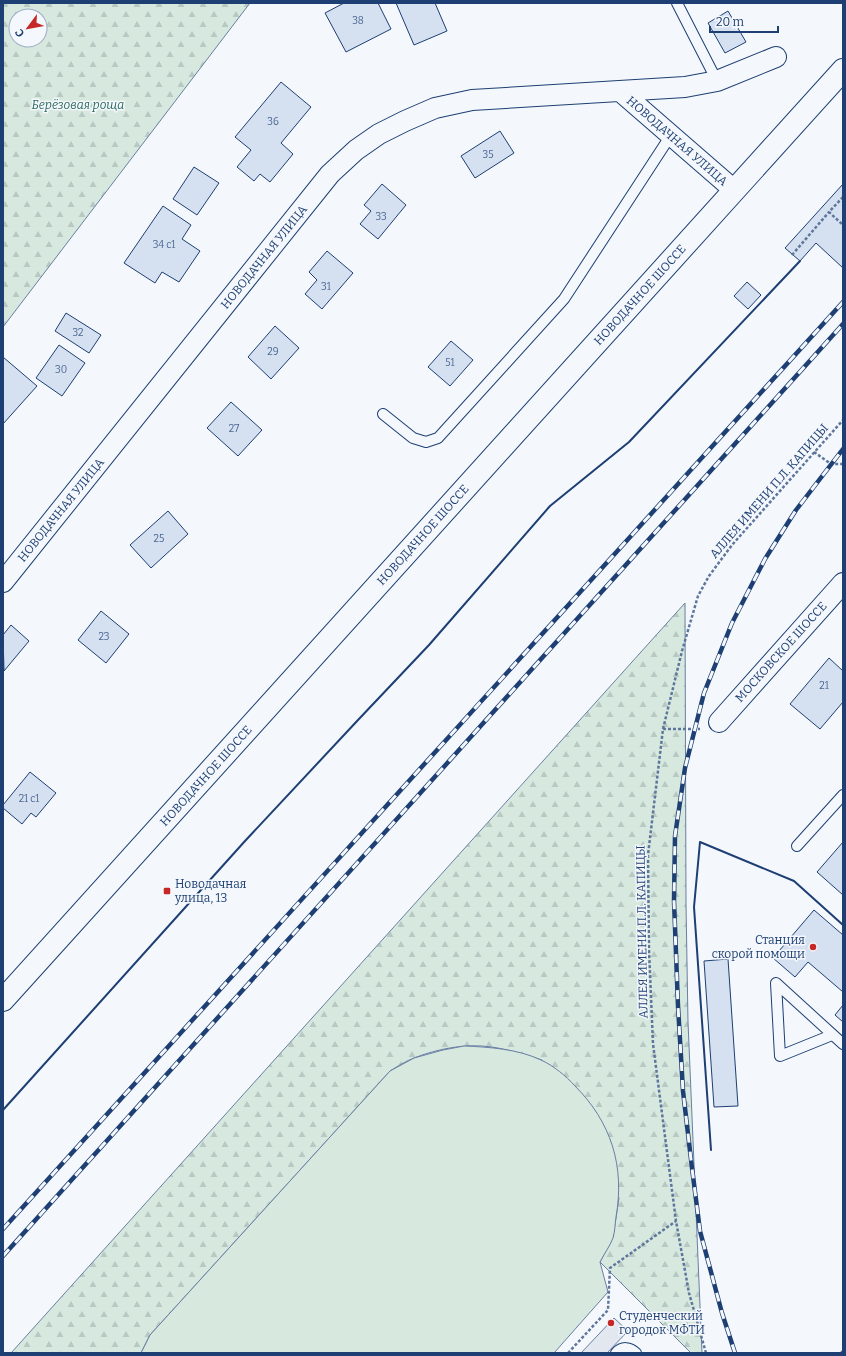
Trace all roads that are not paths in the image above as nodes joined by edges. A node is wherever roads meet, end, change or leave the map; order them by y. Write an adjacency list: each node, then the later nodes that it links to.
1 (677, 3): 4 (lane)
2 (776, 56): 4 (street, НОВОДАЧНАЯ УЛИЦА)
3 (843, 70): 7 (street, НОВОДАЧНОЕ ШОССЕ)
4 (717, 81): 5 (street, НОВОДАЧНАЯ УЛИЦА)
5 (620, 91): 6 (street, НОВОДАЧНАЯ УЛИЦА); 9 (street, НОВОДАЧНАЯ УЛИЦА)
6 (671, 135): 7 (street, НОВОДАЧНАЯ УЛИЦА); 8 (lane)
7 (734, 190): 14 (street, НОВОДАЧНОЕ ШОССЕ)
8 (382, 414)
9 (3, 582)
10 (843, 583): 11 (street, МОСКОВСКОЕ ШОССЕ)
11 (718, 722)
12 (843, 795): 13 (lane)
13 (797, 846)
14 (3, 1000)
15 (832, 1034): 15 (lane); 16 (lane)
16 (843, 1044)
17 (616, 1353): 18 (lane)
18 (636, 1353)

